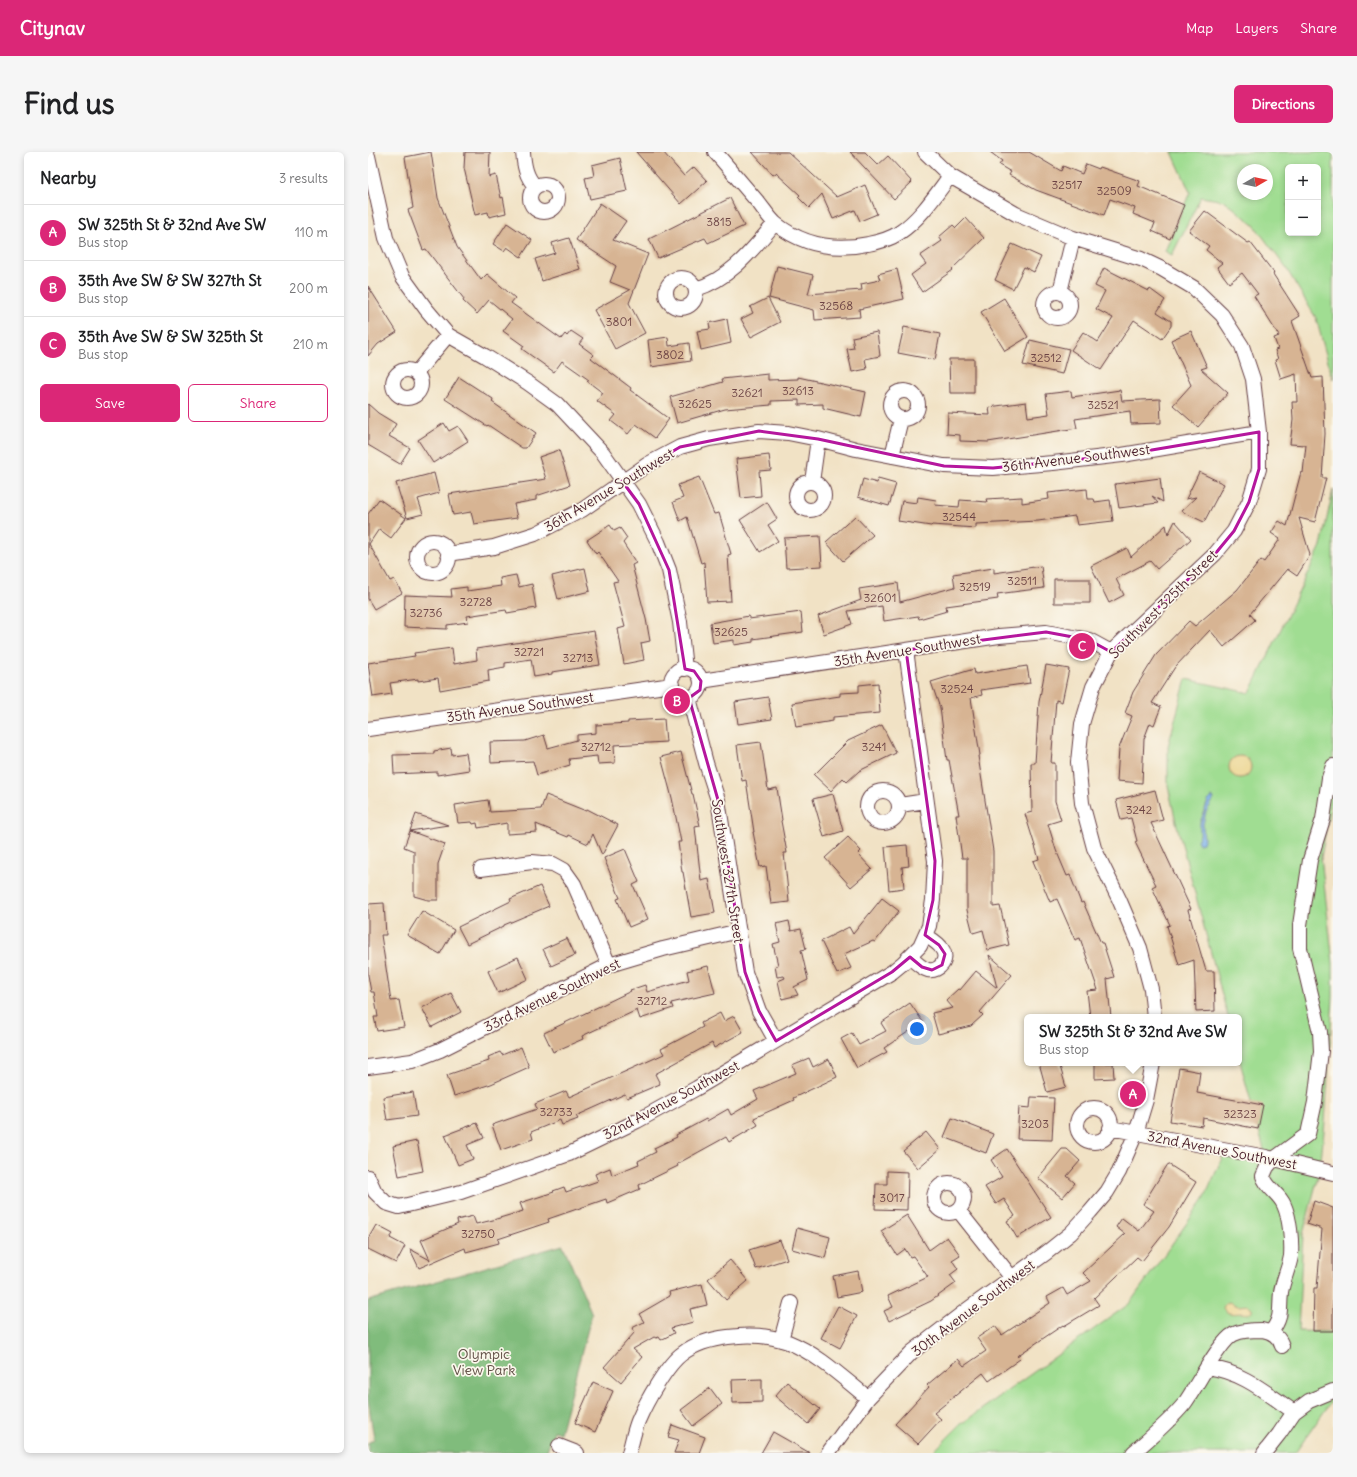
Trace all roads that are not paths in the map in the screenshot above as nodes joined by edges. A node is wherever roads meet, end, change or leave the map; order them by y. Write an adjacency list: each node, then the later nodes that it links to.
1 (523, 152): 6 (street)
2 (715, 152): 7 (street)
3 (925, 152): 5 (street, Southwest 325th Street)
4 (368, 156): 11 (street)
5 (950, 176): 7 (street); 8 (street, Southwest 325th Street)
6 (535, 186)
7 (775, 223): 9 (street)
8 (1072, 238): 10 (street); 14 (street, Southwest 325th Street)
9 (696, 289)
10 (1060, 292)
11 (448, 335): 12 (street); 17 (street)
12 (416, 373)
13 (901, 419): 16 (street)
14 (1259, 432): 16 (street, 36th Avenue Southwest); 21 (street, Southwest 325th Street)
15 (818, 439): 16 (street, 36th Avenue Southwest); 17 (street, 36th Avenue Southwest); 18 (street)
16 (892, 456)
17 (622, 481): 19 (street, 36th Avenue Southwest); 22 (street)
18 (812, 482)
19 (448, 554)
20 (906, 650): 21 (street, 35th Avenue Southwest); 23 (street, 35th Avenue Southwest); 28 (street)
21 (1111, 652): 35 (street, Southwest 325th Street)
22 (685, 668): 23 (street); 24 (street)
23 (701, 681): 25 (street)
24 (672, 685): 25 (street); 26 (street, 35th Avenue Southwest)
25 (689, 698): 31 (street, Southwest 327th Street)
26 (368, 729)
27 (1333, 766): 41 (street)
28 (926, 800): 29 (street); 32 (street)
29 (900, 804)
30 (481, 869): 34 (street)
31 (739, 931): 34 (street, 33rd Avenue Southwest); 36 (street, Southwest 327th Street)
32 (922, 940): 33 (street, 32nd Avenue Southwest); 33 (street)
33 (910, 957): 36 (street, 32nd Avenue Southwest)
34 (609, 965): 38 (street, 33rd Avenue Southwest)
35 (1154, 1014)
36 (776, 1041): 43 (street, 32nd Avenue Southwest)
37 (1152, 1066): 40 (street)
38 (368, 1067)
39 (1110, 1128): 40 (street, 32nd Avenue Southwest)
40 (1136, 1133): 41 (street, 32nd Avenue Southwest); 45 (street, 30th Avenue Southwest)
41 (1274, 1159): 42 (street, 32nd Avenue Southwest); 47 (street)
42 (1333, 1173)
43 (368, 1177)
44 (958, 1210): 45 (street)
45 (1012, 1278): 52 (street, 30th Avenue Southwest)
46 (791, 1303): 48 (street)
47 (1271, 1332): 49 (street); 50 (street)
48 (781, 1340): 52 (street); 56 (street)
49 (1282, 1346)
50 (1207, 1368): 53 (street); 58 (street)
51 (1333, 1391): 53 (street)
52 (868, 1398): 57 (street)
53 (1294, 1412): 59 (street)
54 (558, 1446): 55 (street)
55 (577, 1453)
56 (629, 1453)
57 (828, 1453)
58 (1133, 1453)
59 (1264, 1453)

